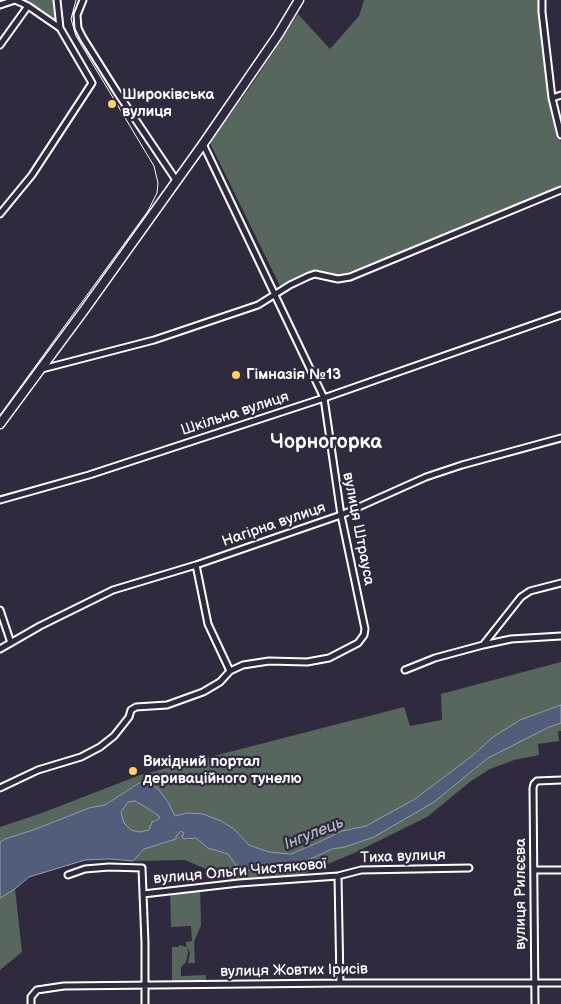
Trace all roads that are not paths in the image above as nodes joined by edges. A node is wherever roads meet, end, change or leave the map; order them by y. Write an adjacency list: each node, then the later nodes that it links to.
1 (15, 0): 6 (street); 7 (street)
2 (57, 0): 8 (street)
3 (83, 0): 14 (street)
4 (299, 0): 13 (main road)
5 (542, 0): 11 (street)
6 (0, 5)
7 (28, 6): 8 (street); 9 (street)
8 (60, 28): 16 (street)
9 (0, 45)
10 (561, 95): 11 (street)
11 (552, 98): 12 (street)
12 (561, 135)
13 (202, 144): 14 (main road); 17 (street, вулиця Штрауса)
14 (176, 180): 19 (main road)
15 (561, 190): 17 (street)
16 (0, 214)
17 (275, 296): 19 (street); 20 (street, вулиця Штрауса)
18 (561, 315): 20 (street, Шкільна вулиця)
19 (41, 369): 21 (main road)
20 (324, 398): 23 (street, Шкільна вулиця); 24 (street, вулиця Штрауса)
21 (0, 424)
22 (561, 438): 24 (street, Нагірна вулиця)
23 (0, 500)
24 (341, 515): 25 (street, Нагірна вулиця); 33 (street, вулиця Штрауса)
25 (196, 565): 29 (street, Нагірна вулиця); 33 (street)
26 (561, 583): 30 (street)
27 (0, 610): 29 (street)
28 (561, 636): 30 (street)
29 (11, 642): 31 (street, Нагірна вулиця)
30 (483, 645): 32 (street)
31 (0, 649)
32 (405, 670)
33 (230, 671): 35 (street)
34 (561, 780): 37 (street, вулиця Рилєєва)
35 (0, 788)
36 (469, 868): 40 (street, Тиха вулиця)
37 (534, 870): 38 (street); 44 (street, вулиця Рилєєва)
38 (561, 870)
39 (68, 875): 41 (street, вулиця Ольги Чистякової)
40 (338, 876): 41 (street, вулиця Ольги Чистякової); 42 (street)
41 (144, 894): 45 (street, вулиця Ольги Чистякової)
42 (340, 982): 44 (street, вулиця Жовтих Ірисів); 45 (street, вулиця Жовтих Ірисів)
43 (561, 982): 44 (street, вулиця Жовтих Ірисів)
44 (534, 983): 48 (street, вулиця Рилєєва)
45 (145, 986): 46 (street, вулиця Жовтих Ірисів); 47 (street, вулиця Ольги Чистякової)
46 (31, 1004)
47 (145, 1004)
48 (535, 1004)

